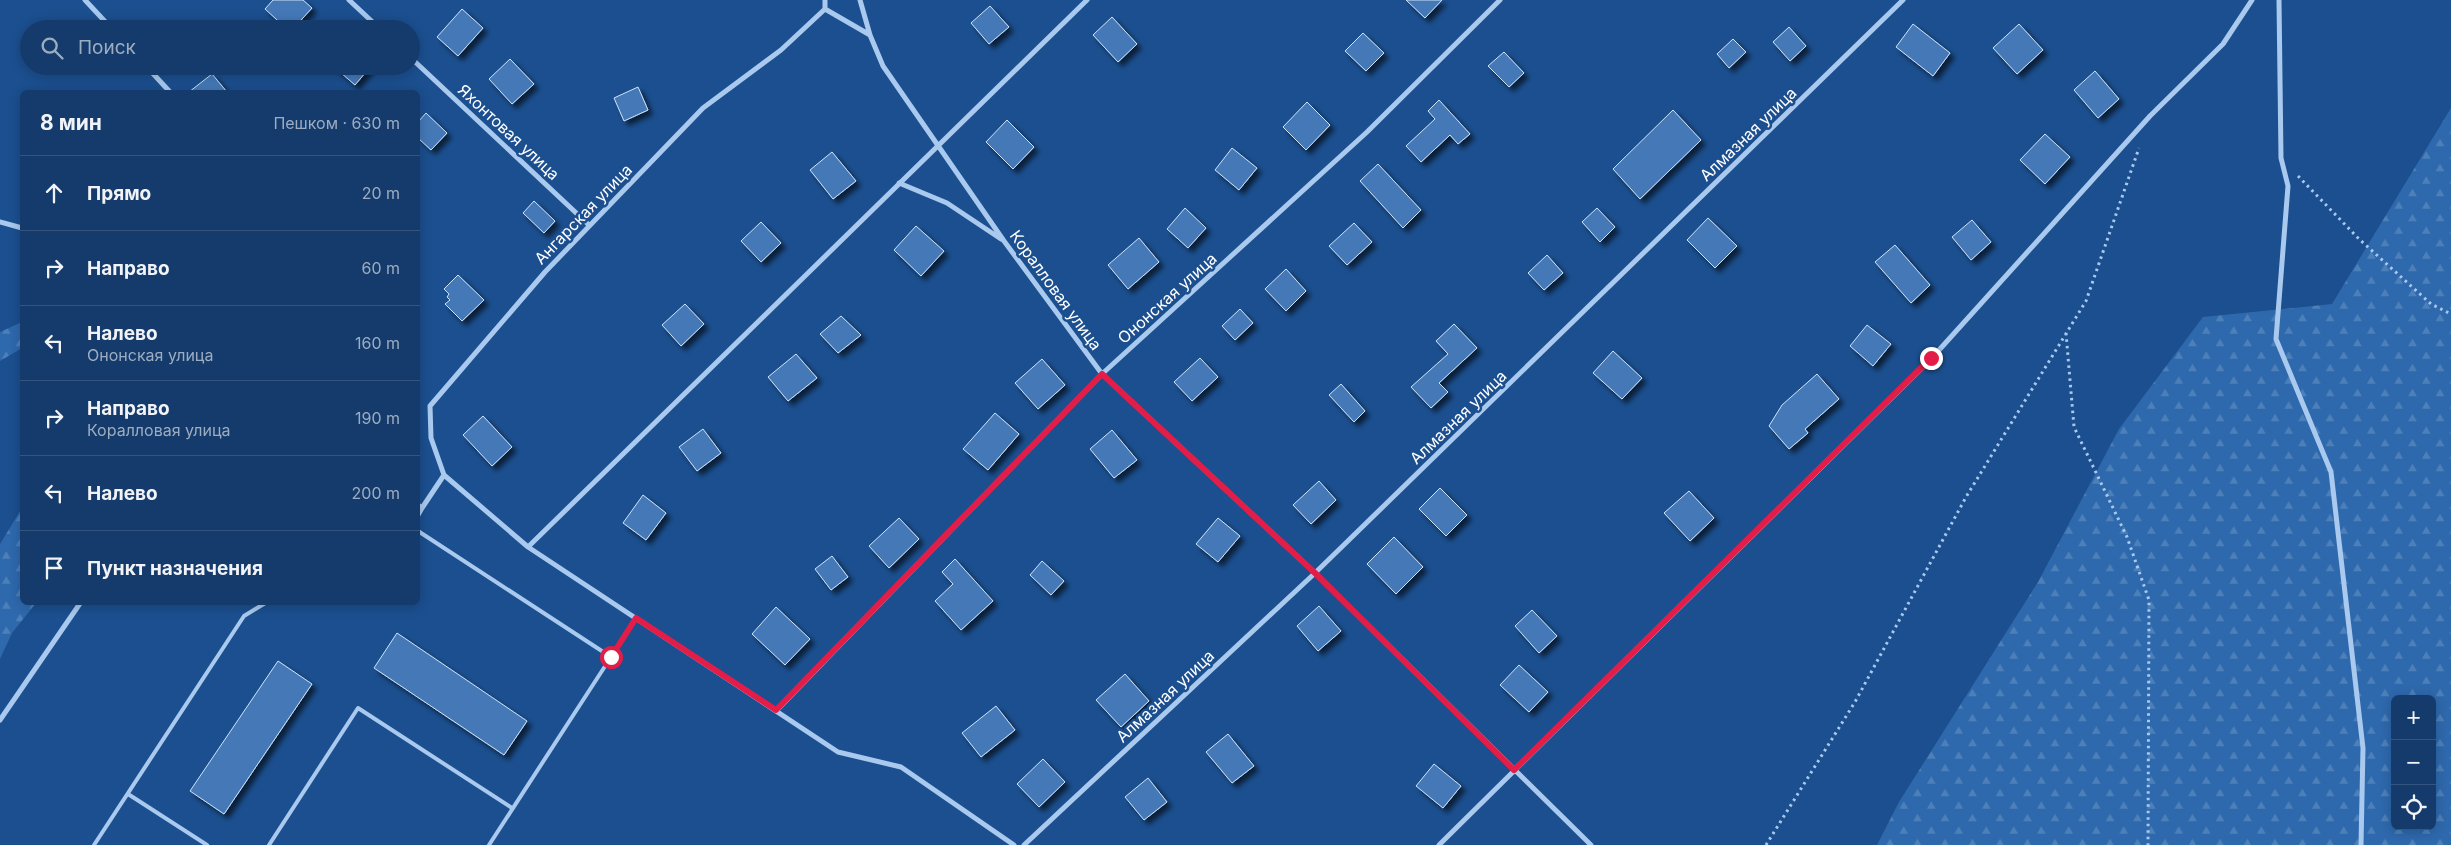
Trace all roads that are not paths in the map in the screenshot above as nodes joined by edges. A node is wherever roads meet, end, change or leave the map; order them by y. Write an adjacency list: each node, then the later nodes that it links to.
1 (85, 0): 11 (street)
2 (349, 0): 12 (street)
3 (825, 0): 10 (street)
4 (860, 0): 13 (street, Коралловая улица)
5 (1087, 0): 17 (street)
6 (1500, 0): 23 (street, Ононская улица)
7 (1903, 0): 28 (street, Алмазная улица)
8 (2252, 0): 35 (street)
9 (2279, 0): 46 (street)
10 (825, 9): 13 (street); 20 (street, Ангарская улица)
11 (104, 20)
12 (370, 20)
13 (870, 35): 17 (street, Коралловая улица)
14 (420, 66): 20 (street, Яхонтовая улица)
15 (154, 75): 16 (street)
16 (168, 90)
17 (937, 146): 18 (street); 22 (street, Коралловая улица)
18 (899, 183): 22 (street); 27 (street)
19 (0, 222): 21 (street)
20 (589, 225): 24 (street, Ангарская улица)
21 (20, 227)
22 (1004, 241): 23 (street, Коралловая улица)
23 (1102, 374): 28 (street, Коралловая улица); 33 (street, Ононская улица)
24 (444, 475): 25 (street); 27 (street)
25 (420, 506)
26 (420, 532): 32 (lane)
27 (528, 547): 31 (street)
28 (1315, 573): 35 (street, Коралловая улица); 43 (street, Алмазная улица)
29 (79, 605): 34 (street)
30 (262, 605): 36 (lane)
31 (636, 618): 32 (lane); 33 (street)
32 (611, 657): 37 (lane)
33 (776, 710): 42 (street)
34 (0, 720)
35 (1514, 770): 44 (street); 45 (street, Коралловая улица)
36 (128, 794): 38 (lane); 39 (lane)
37 (512, 808): 40 (lane); 41 (lane)
38 (94, 845)
39 (207, 845)
40 (269, 845)
41 (489, 845)
42 (1014, 845)
43 (1024, 845)
44 (1439, 845)
45 (1591, 845)
46 (2361, 845)

